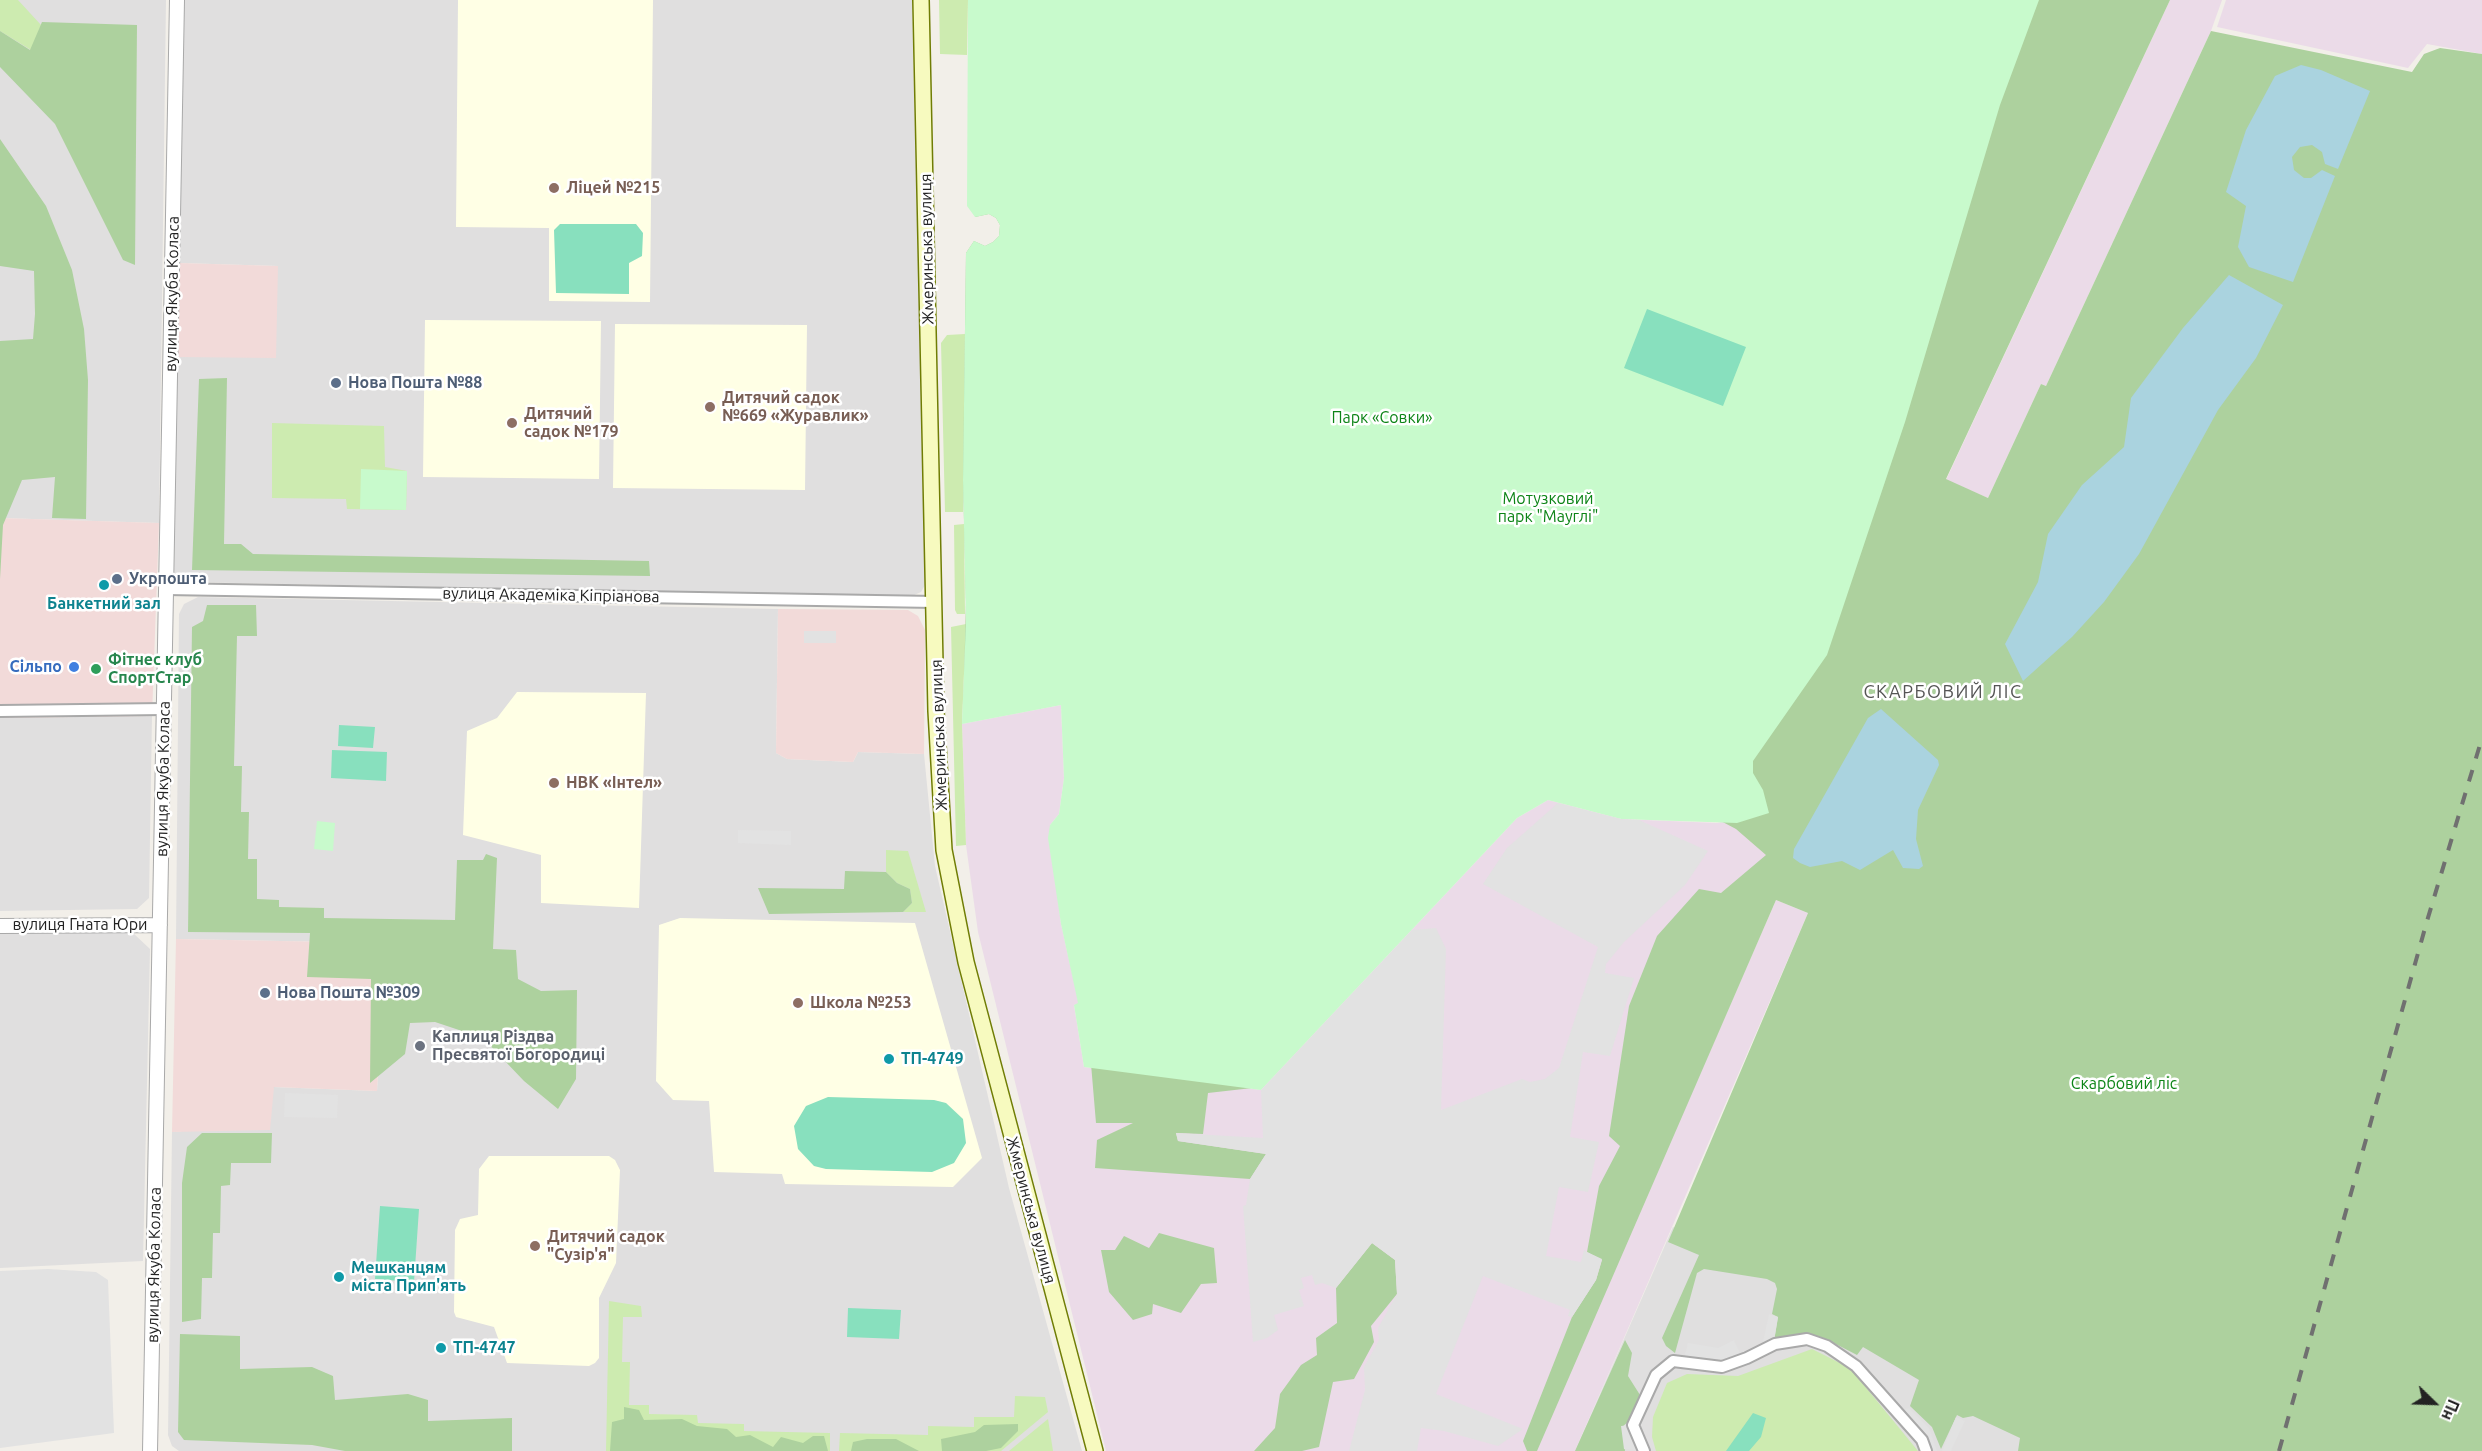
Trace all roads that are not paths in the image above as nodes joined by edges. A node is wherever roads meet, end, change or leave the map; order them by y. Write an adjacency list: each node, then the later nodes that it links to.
1 (177, 0): 3 (street, вулиця Якуба Коласа)
2 (921, 0): 4 (main road, Жмеринська вулиця)
3 (166, 589): 4 (street, вулиця Академіка Кіпріанова); 5 (street, вулиця Якуба Коласа)
4 (934, 602): 10 (main road, Жмеринська вулиця)
5 (164, 709): 6 (street); 7 (street, вулиця Якуба Коласа)
6 (0, 711)
7 (160, 925): 8 (street, вулиця Гната Юри); 9 (street, вулиця Якуба Коласа)
8 (0, 926)
9 (150, 1451)
10 (1095, 1451)
11 (1644, 1451): 12 (street)
12 (1926, 1451)

